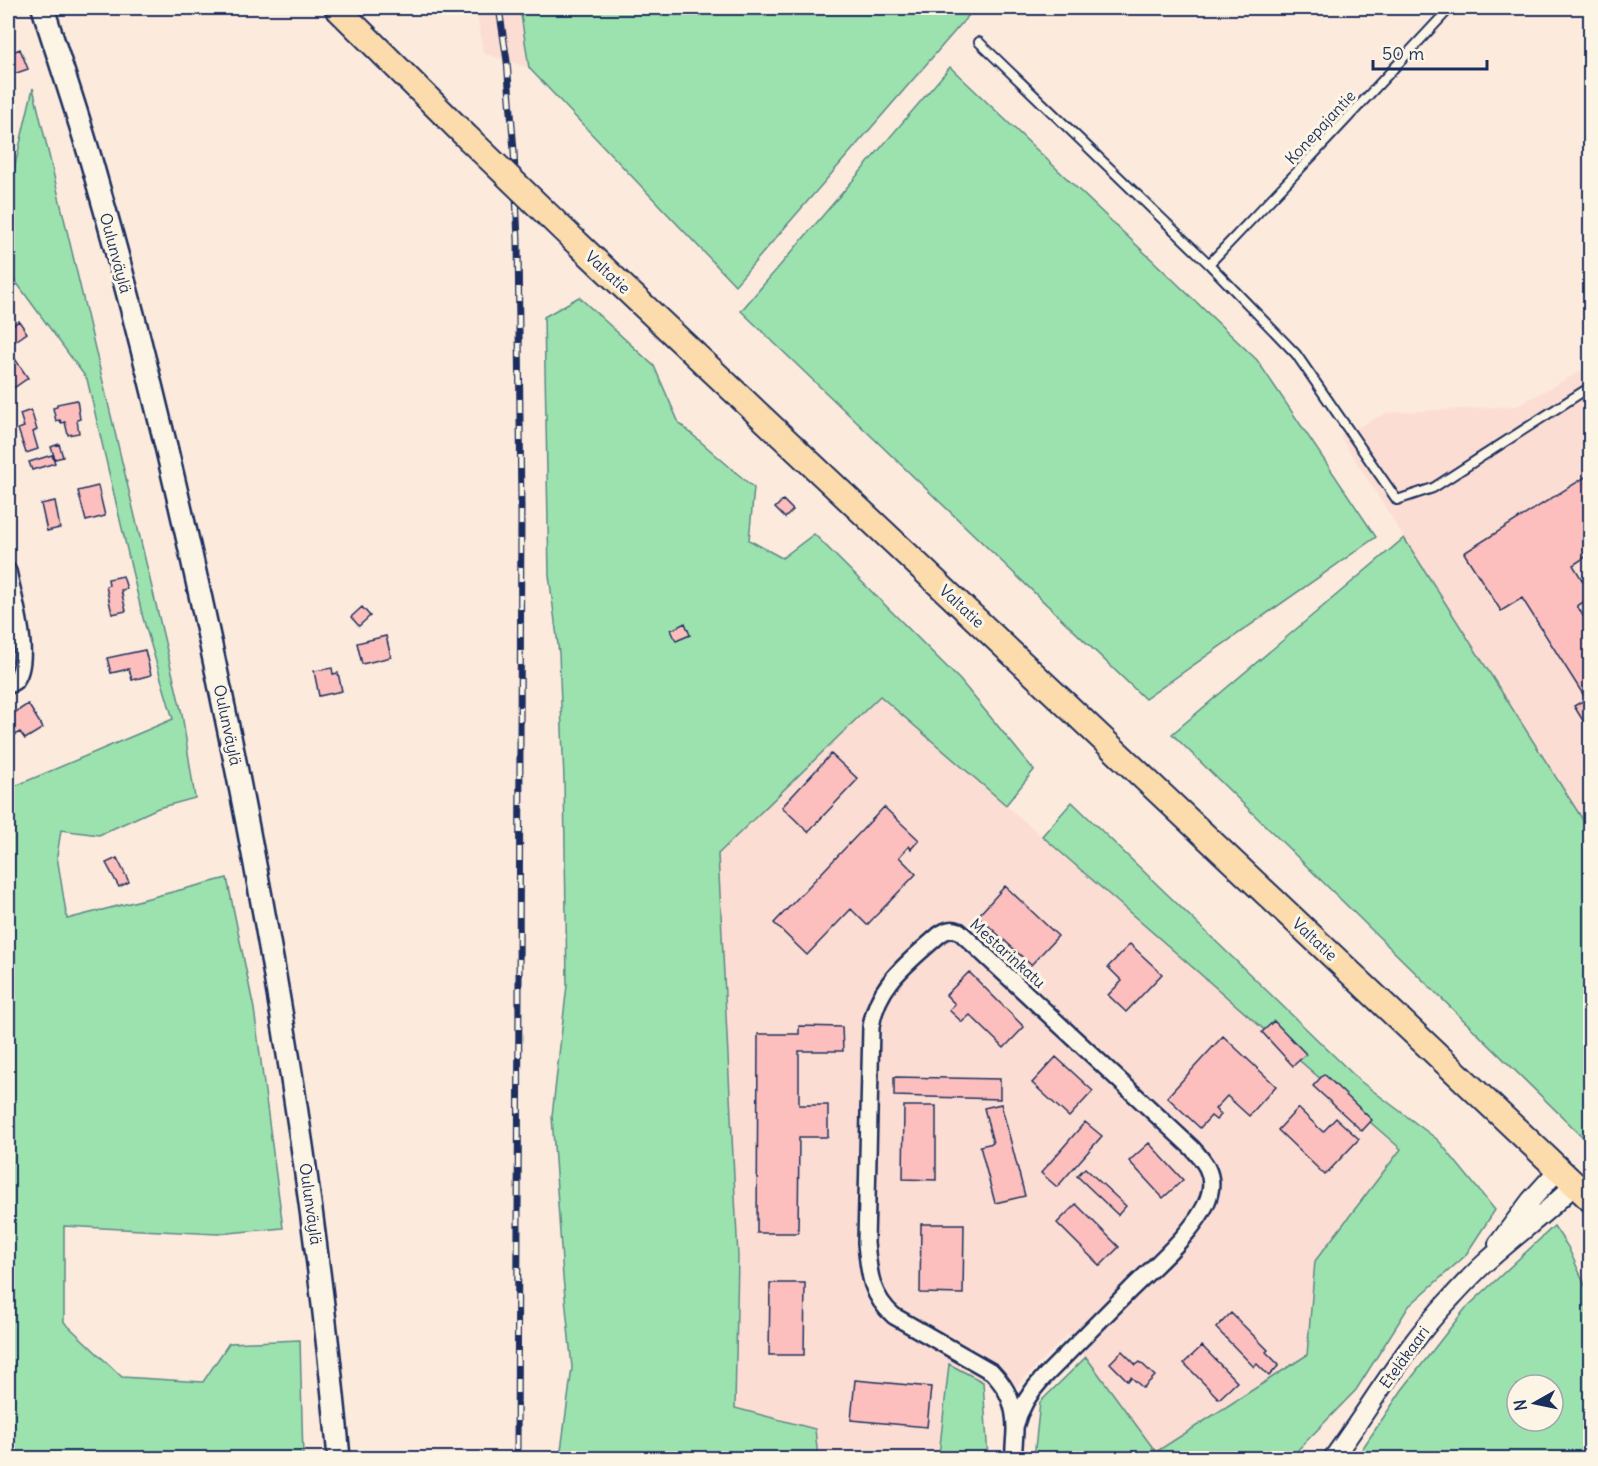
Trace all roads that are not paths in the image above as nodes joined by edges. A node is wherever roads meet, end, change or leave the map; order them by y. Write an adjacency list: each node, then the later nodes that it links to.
1 (43, 8): 11 (main road, Oulunväylä)
2 (337, 8): 9 (highway, Valtatie, bridge)
3 (1450, 8): 5 (lane, Konepajantie)
4 (979, 42): 5 (lane)
5 (1209, 264): 6 (lane)
6 (1590, 387)
7 (8, 571): 8 (street)
8 (8, 686)
9 (1575, 1184): 13 (street, Eteläkaari)
10 (1015, 1427): 10 (street, Mestarinkatu); 12 (street, Mestarinkatu)
11 (339, 1458)
12 (1014, 1458)
13 (1333, 1458)

